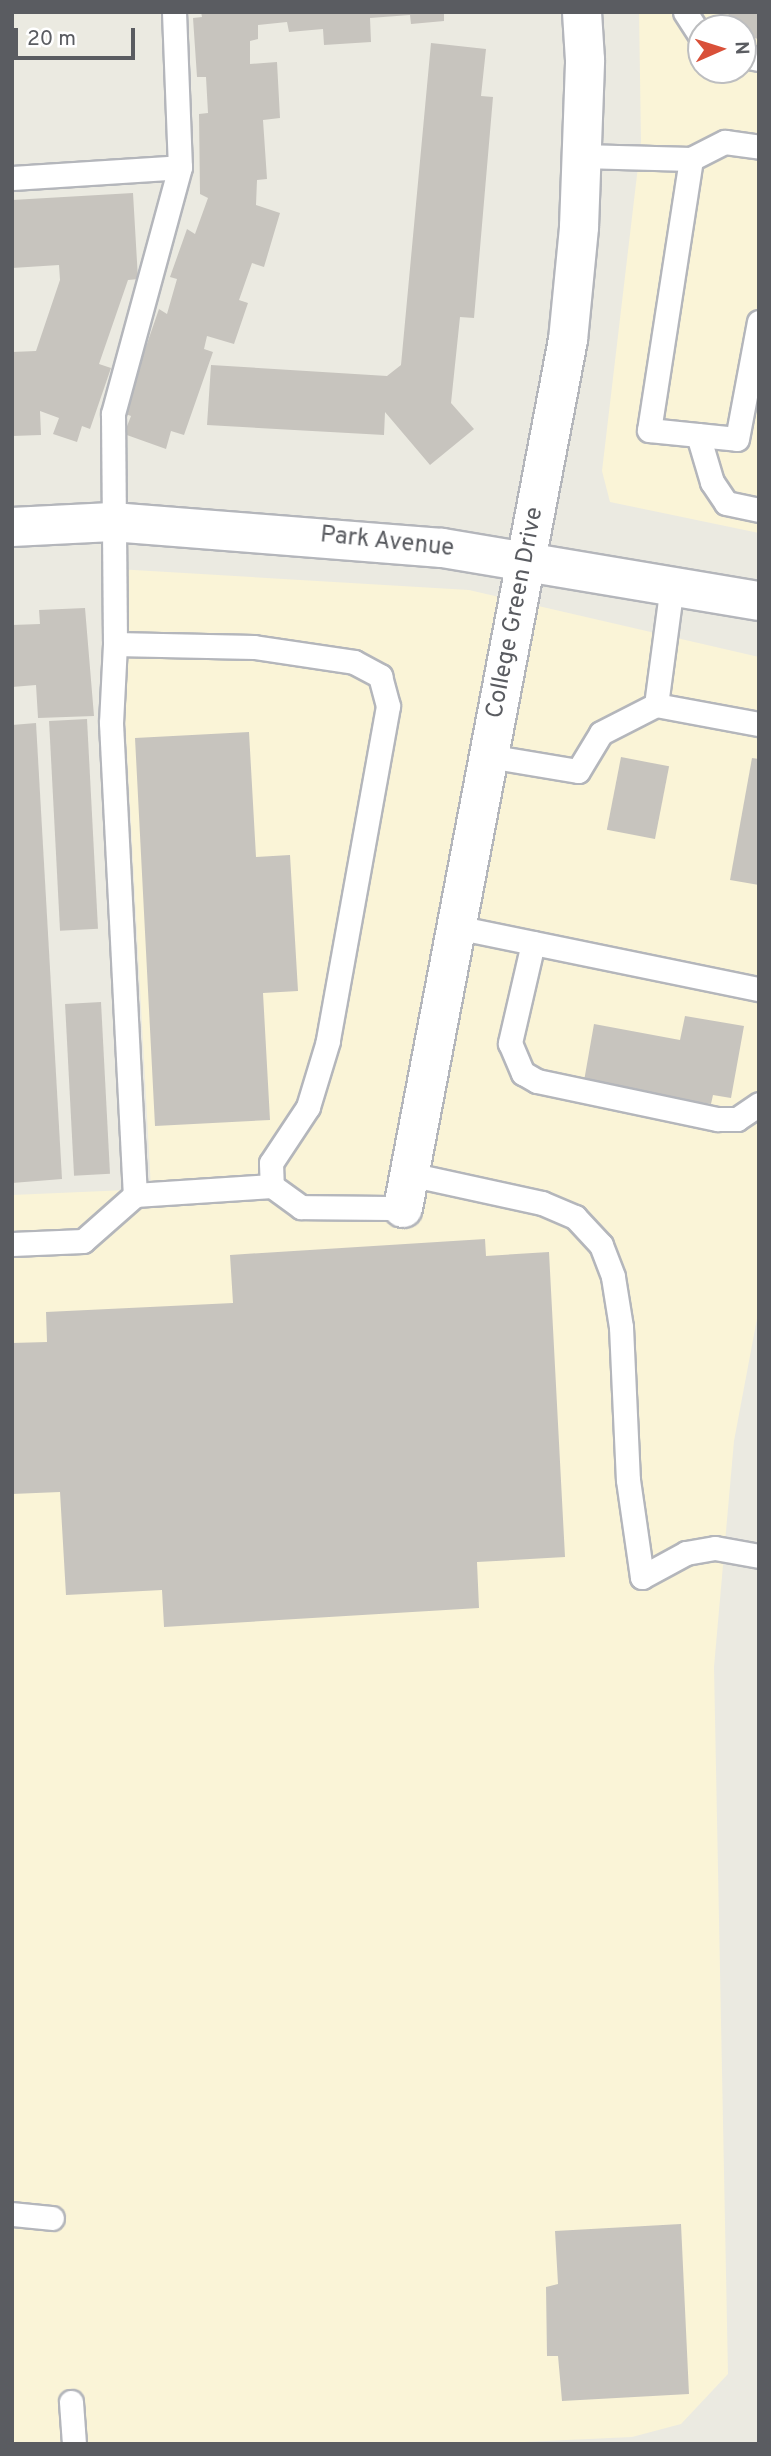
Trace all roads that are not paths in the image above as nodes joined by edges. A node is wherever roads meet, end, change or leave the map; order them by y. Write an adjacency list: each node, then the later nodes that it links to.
1 (174, 12): 6 (lane)
2 (582, 12): 4 (street, College Green Drive)
3 (759, 147): 5 (lane)
4 (581, 156): 5 (lane); 13 (street, College Green Drive)
5 (691, 159): 9 (lane)
6 (180, 167): 7 (lane); 11 (lane)
7 (12, 178)
8 (759, 322): 9 (lane)
9 (698, 435): 10 (lane)
10 (759, 510)
11 (111, 522): 12 (street, Park Avenue); 13 (street, Park Avenue); 16 (lane)
12 (12, 527)
13 (526, 560): 14 (street, Park Avenue); 19 (street, College Green Drive)
14 (672, 585): 15 (street, Park Avenue); 17 (lane)
15 (759, 601)
16 (115, 644): 24 (lane); 26 (lane)
17 (656, 705): 18 (lane); 19 (lane)
18 (759, 724)
19 (488, 756): 20 (street, College Green Drive)
20 (456, 927): 21 (lane); 25 (street, College Green Drive)
21 (533, 943): 22 (lane); 23 (lane)
22 (758, 988)
23 (759, 1104)
24 (272, 1186): 25 (lane); 26 (lane)
25 (406, 1191): 28 (lane)
26 (135, 1195): 27 (lane)
27 (12, 1244)
28 (759, 1556)
29 (12, 2214): 30 (lane)
30 (52, 2218)
31 (71, 2402): 32 (lane)
32 (74, 2444)

